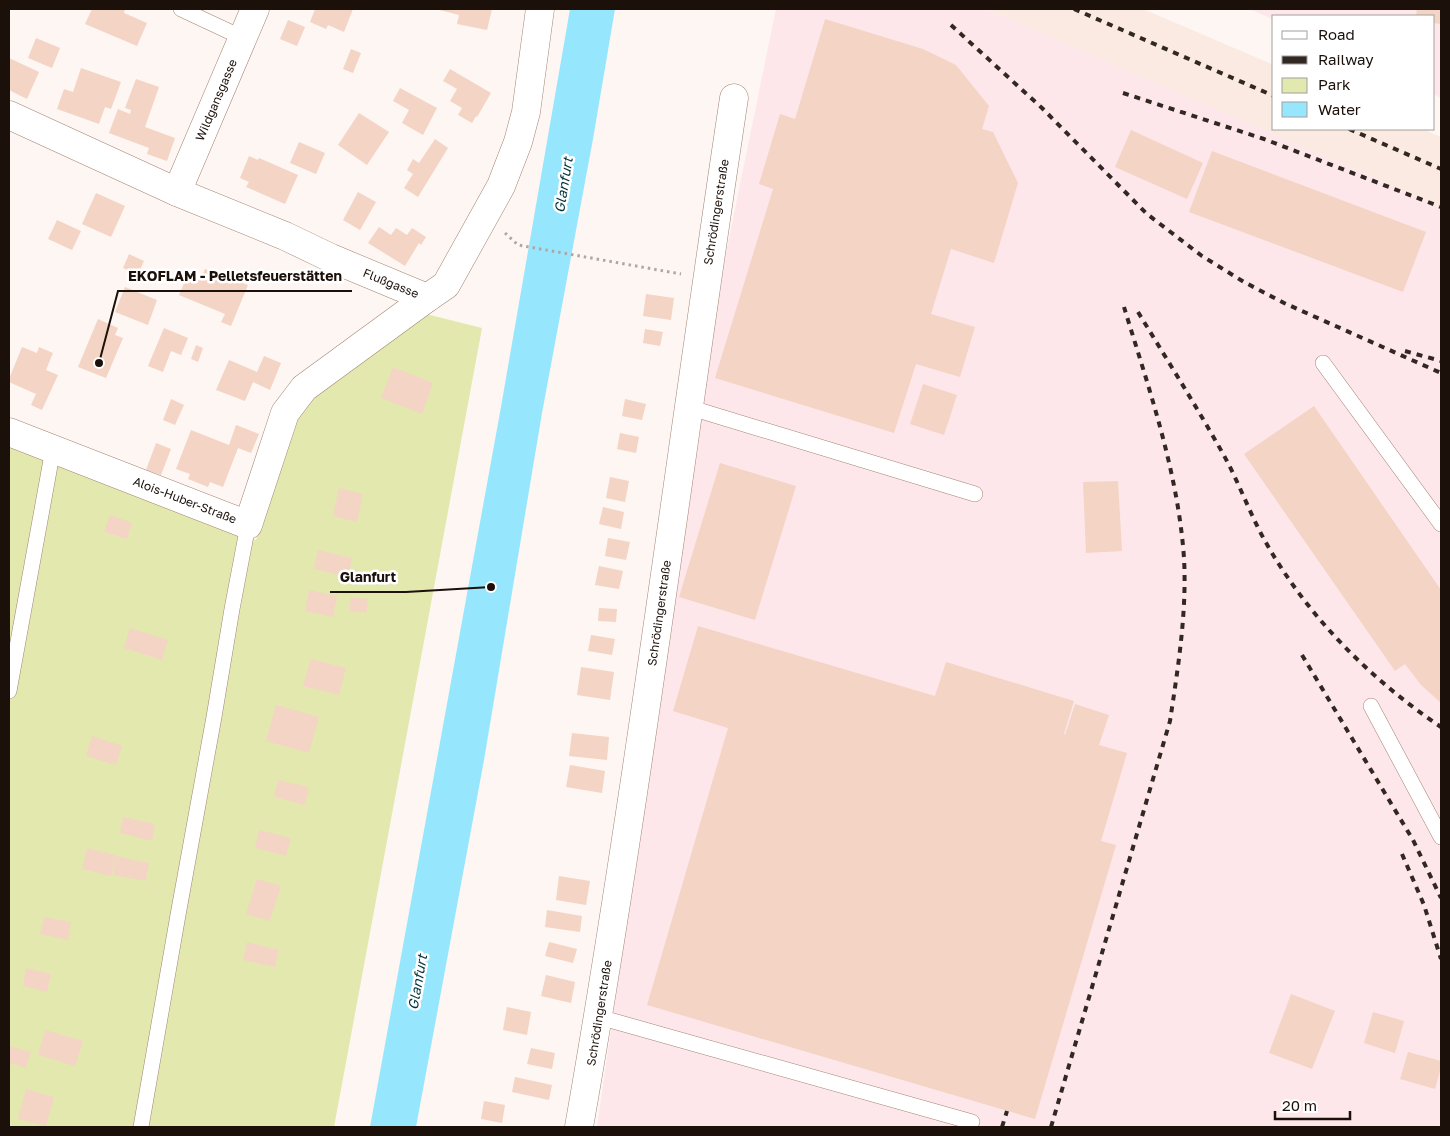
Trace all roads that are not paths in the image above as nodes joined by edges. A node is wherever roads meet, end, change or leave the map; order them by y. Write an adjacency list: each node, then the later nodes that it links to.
1 (181, 9): 4 (lane)
2 (256, 9): 4 (street, Wildgansgasse)
3 (540, 9): 8 (street, Flußgasse)
4 (243, 38): 7 (street, Wildgansgasse)
5 (734, 98): 10 (street, Schrödingerstraße)
6 (9, 116): 7 (street, Flußgasse)
7 (177, 192): 8 (street, Flußgasse)
8 (427, 298): 15 (street, Alois-Huber-Straße)
9 (1323, 363): 14 (lane)
10 (688, 407): 13 (lane); 19 (street, Schrödingerstraße)
11 (9, 432): 12 (street, Alois-Huber-Straße)
12 (53, 449): 15 (street, Alois-Huber-Straße); 16 (lane)
13 (975, 494)
14 (1441, 524)
15 (248, 525): 21 (lane)
16 (9, 691)
17 (1370, 706): 18 (lane)
18 (1441, 837)
19 (598, 1017): 20 (lane); 22 (street, Schrödingerstraße)
20 (972, 1122)
21 (141, 1127)
22 (580, 1127)

